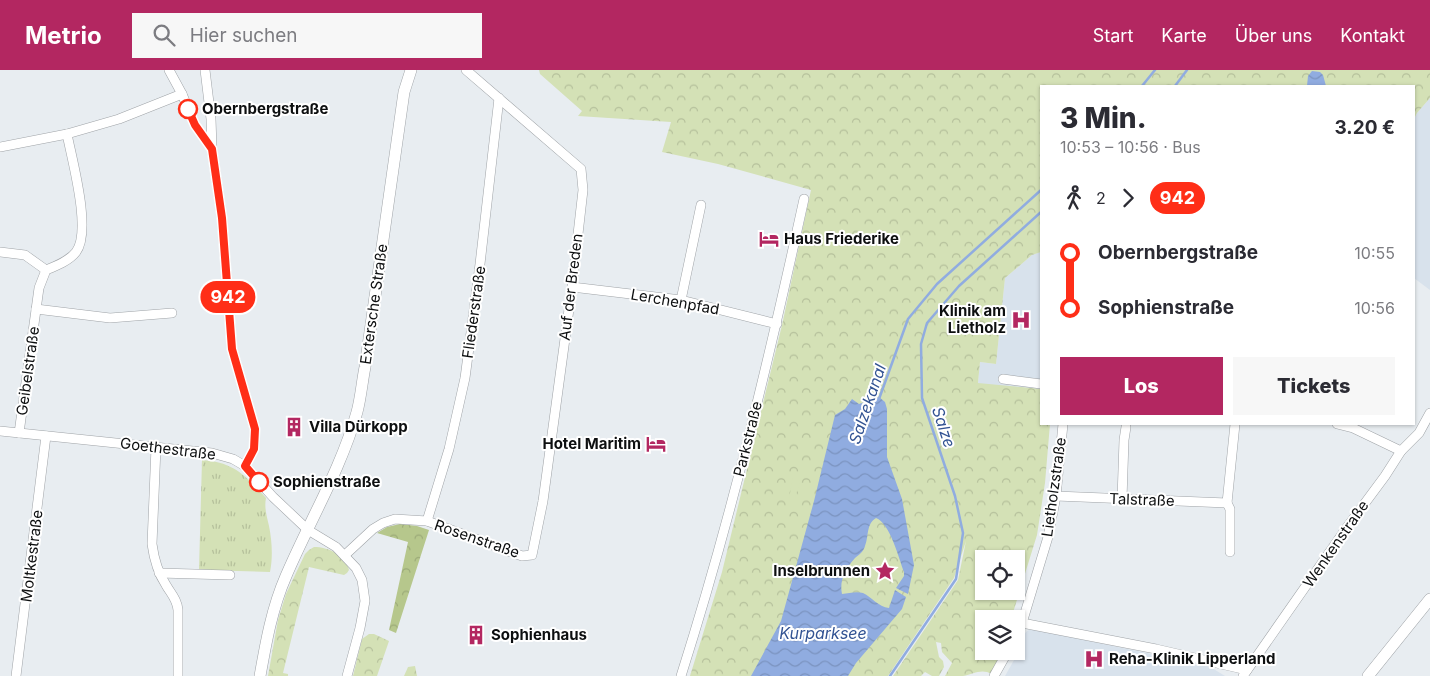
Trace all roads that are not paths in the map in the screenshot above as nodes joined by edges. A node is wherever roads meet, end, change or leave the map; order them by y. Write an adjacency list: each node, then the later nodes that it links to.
1 (169, 70): 5 (street)
2 (205, 70): 9 (street)
3 (411, 70): 36 (main road, Extersche Straße)
4 (466, 70): 6 (street, Auf der Breden)
5 (182, 94): 7 (street); 9 (street)
6 (500, 98): 14 (street, Auf der Breden); 35 (street, Fliederstraße)
7 (67, 134): 8 (street); 13 (street)
8 (0, 147)
9 (212, 149): 31 (street)
10 (804, 199): 18 (street, Parkstraße)
11 (701, 204): 15 (street)
12 (0, 252): 13 (street)
13 (46, 270): 16 (street, Geibelstraße)
14 (572, 287): 15 (street, Lerchenpfad); 39 (street, Auf der Breden)
15 (681, 300): 18 (street, Lerchenpfad)
16 (36, 309): 17 (street, Geibelstraße); 27 (street, Geibelstraße)
17 (172, 313)
18 (777, 324): 51 (street, Parkstraße)
19 (1003, 379): 20 (street)
20 (1040, 384)
21 (1430, 413): 30 (street, Wenkenstraße)
22 (1063, 425): 32 (street, Lietholzstraße)
23 (1235, 425): 34 (street)
24 (1341, 425): 30 (street)
25 (1126, 426): 33 (street)
26 (0, 431): 27 (street, Goethestraße)
27 (19, 433): 28 (street, Goethestraße)
28 (46, 436): 29 (street, Goethestraße); 47 (street, Moltkestraße)
29 (156, 447): 31 (street, Goethestraße); 40 (street)
30 (1401, 451): 46 (street, Wenkenstraße)
31 (245, 466): 36 (street, Goethestraße)
32 (1056, 496): 33 (street, Talstraße); 43 (street, Lietholzstraße)
33 (1122, 499): 34 (street, Talstraße)
34 (1227, 503): 37 (street)
35 (427, 521): 38 (street, Rosenstraße); 39 (street, Rosenstraße)
36 (308, 530): 38 (street); 49 (main road, Extersche Straße)
37 (1230, 552)
38 (345, 555): 50 (street)
39 (532, 555)
40 (159, 573): 41 (street); 48 (street)
41 (230, 575)
42 (1430, 599): 53 (main road)
43 (1025, 612)
44 (1025, 623): 46 (street)
45 (1003, 660): 52 (street)
46 (1245, 673)
47 (16, 676)
48 (178, 676)
49 (260, 676)
50 (347, 676)
51 (680, 676)
52 (994, 676)
53 (1368, 676)

